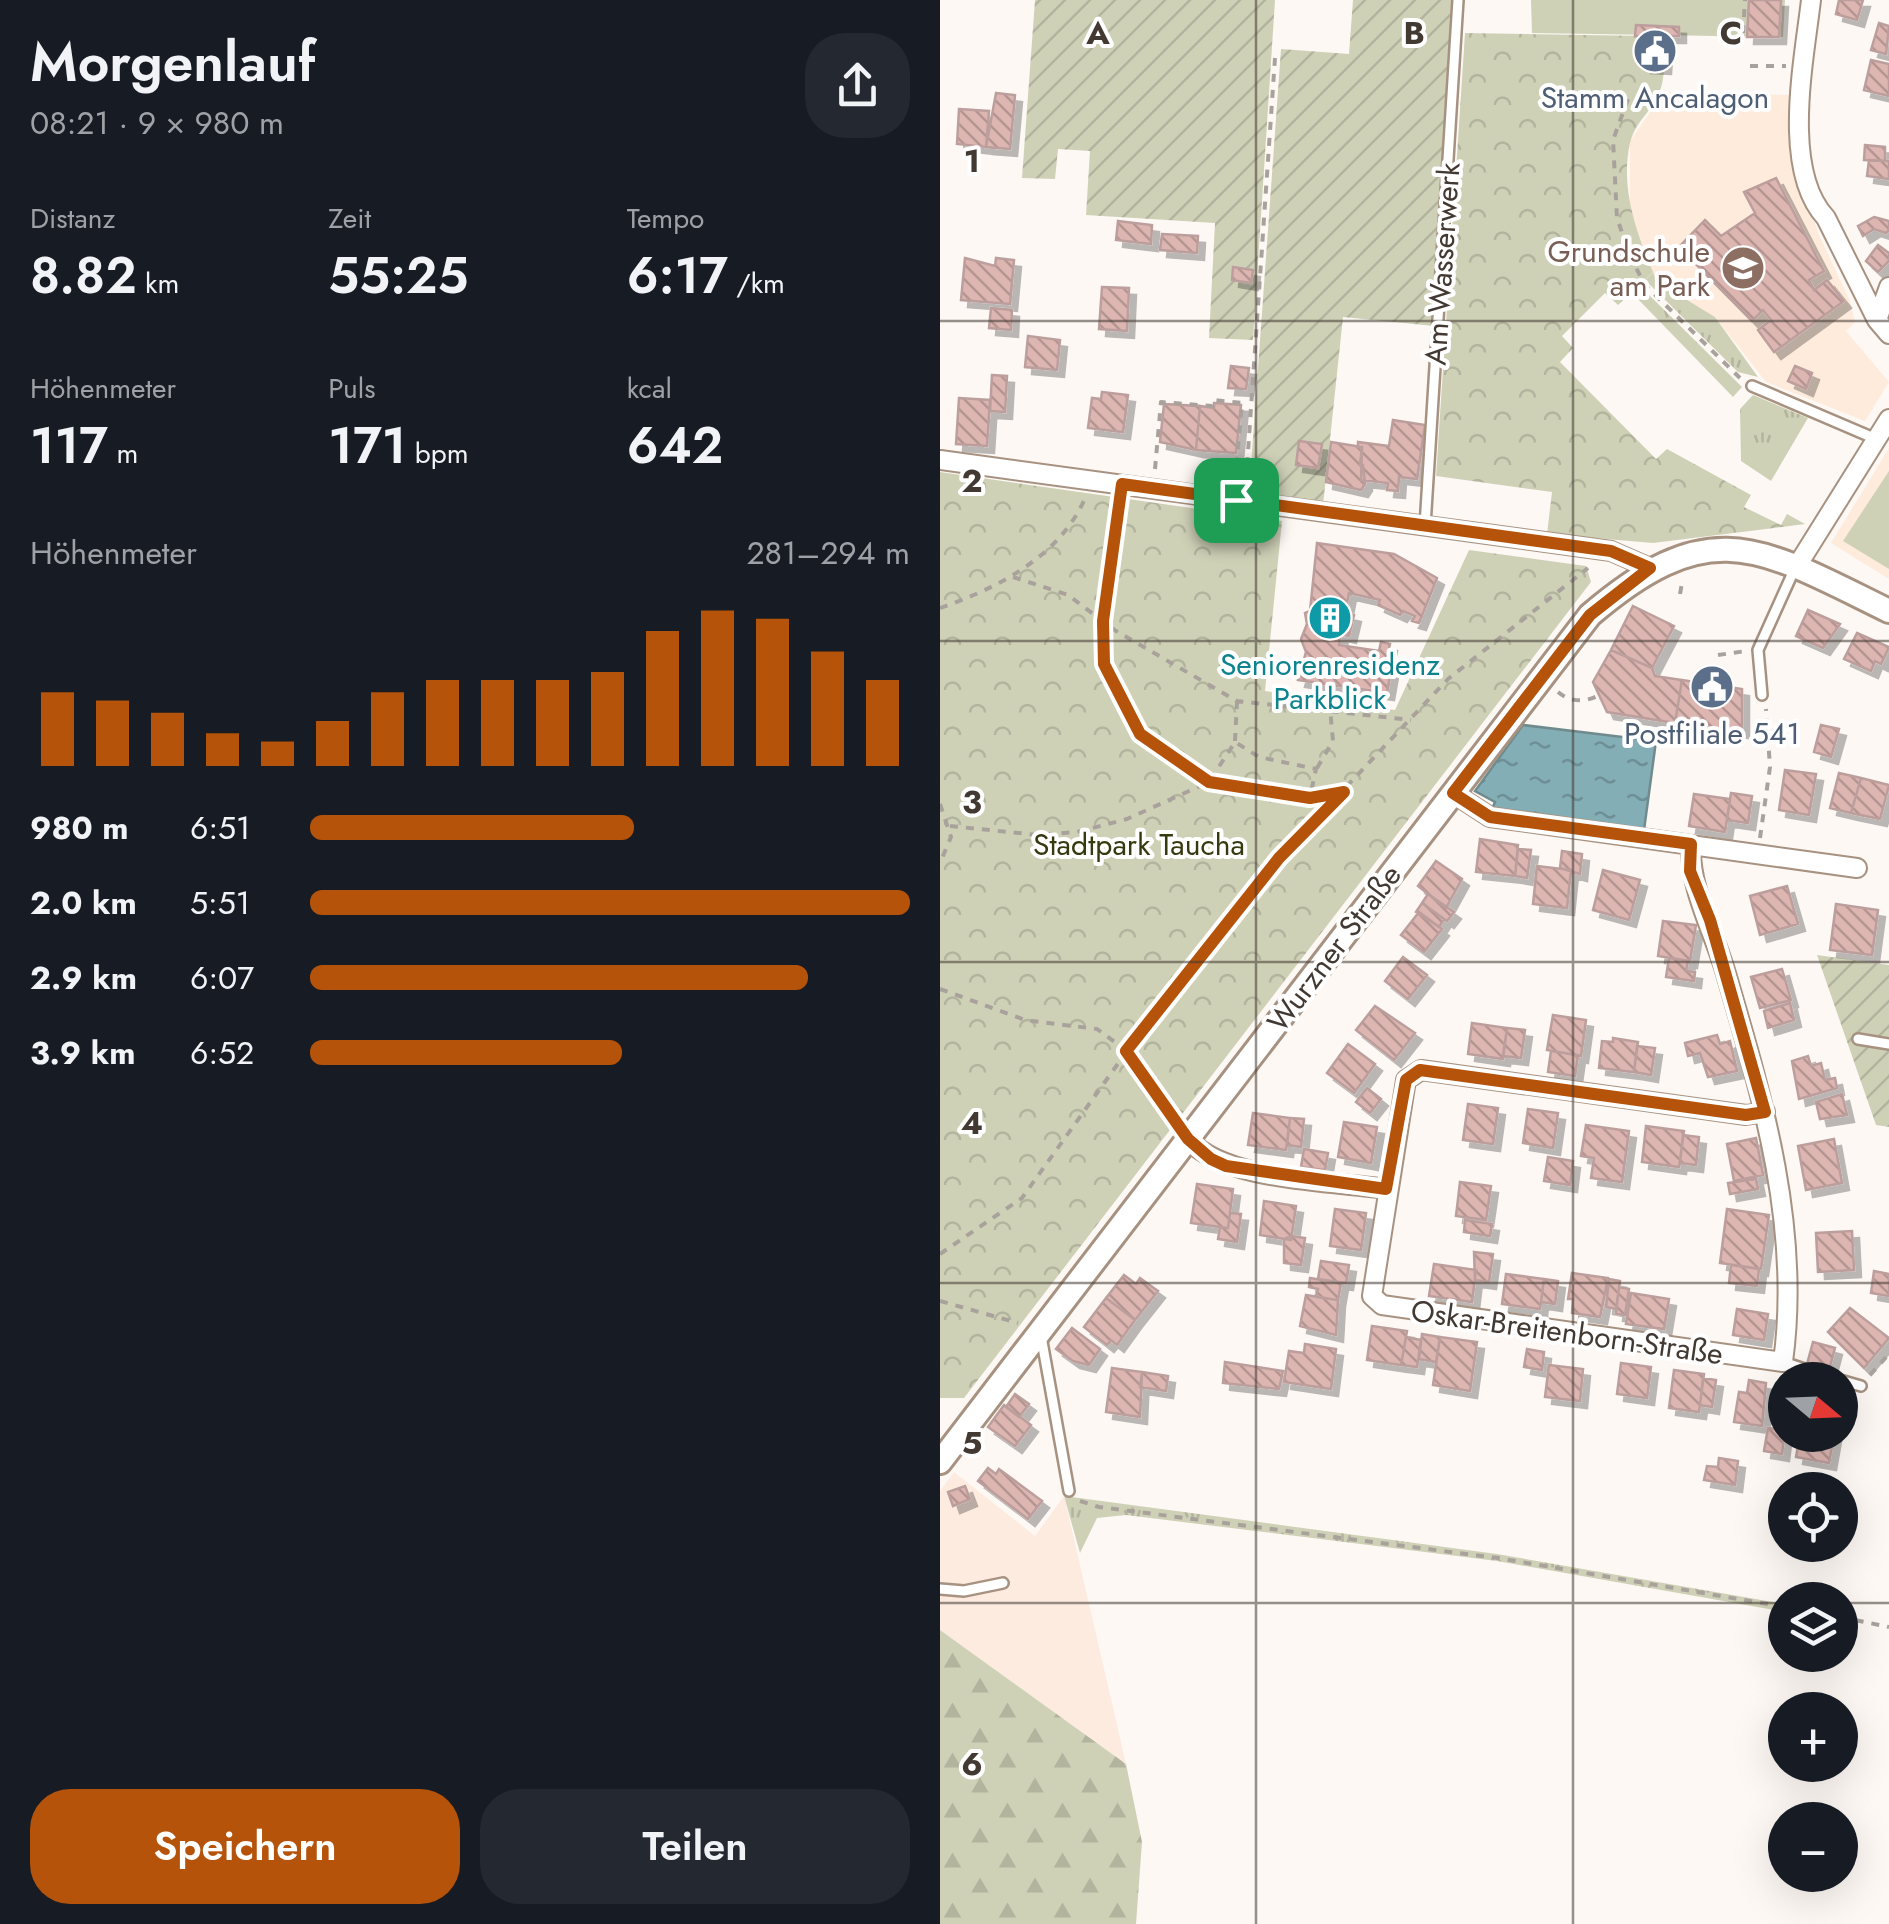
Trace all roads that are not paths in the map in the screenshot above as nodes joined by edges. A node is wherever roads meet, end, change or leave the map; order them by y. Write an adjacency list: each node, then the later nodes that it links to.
1 (1458, 0): 9 (lane, Am Wasserwerk)
2 (1811, 0): 4 (street)
3 (1889, 288): 4 (street)
4 (1883, 327)
5 (1752, 386): 7 (lane)
6 (1889, 418): 7 (street)
7 (1876, 438): 10 (street)
8 (940, 460): 9 (street)
9 (1425, 529): 11 (street)
10 (1796, 566): 11 (street, Wurzner Straße); 12 (street, Wurzner Straße); 13 (lane)
11 (1650, 568): 14 (street, Wurzner Straße)
12 (1889, 610)
13 (1762, 696)
14 (1453, 793): 15 (street); 20 (street, Wurzner Straße)
15 (1691, 844): 16 (street); 19 (street)
16 (1857, 868)
17 (1858, 1039): 18 (lane)
18 (1889, 1044)
19 (1765, 1112): 21 (street); 23 (street)
20 (1188, 1139): 21 (street); 22 (street, Wurzner Straße)
21 (1386, 1189): 23 (street, Oskar-Breitenborn-Straße)
22 (1040, 1333): 24 (street, Wurzner Straße); 25 (lane)
23 (1783, 1362)
24 (940, 1462)
25 (1068, 1492)
26 (1003, 1583): 27 (lane)
27 (940, 1588)

